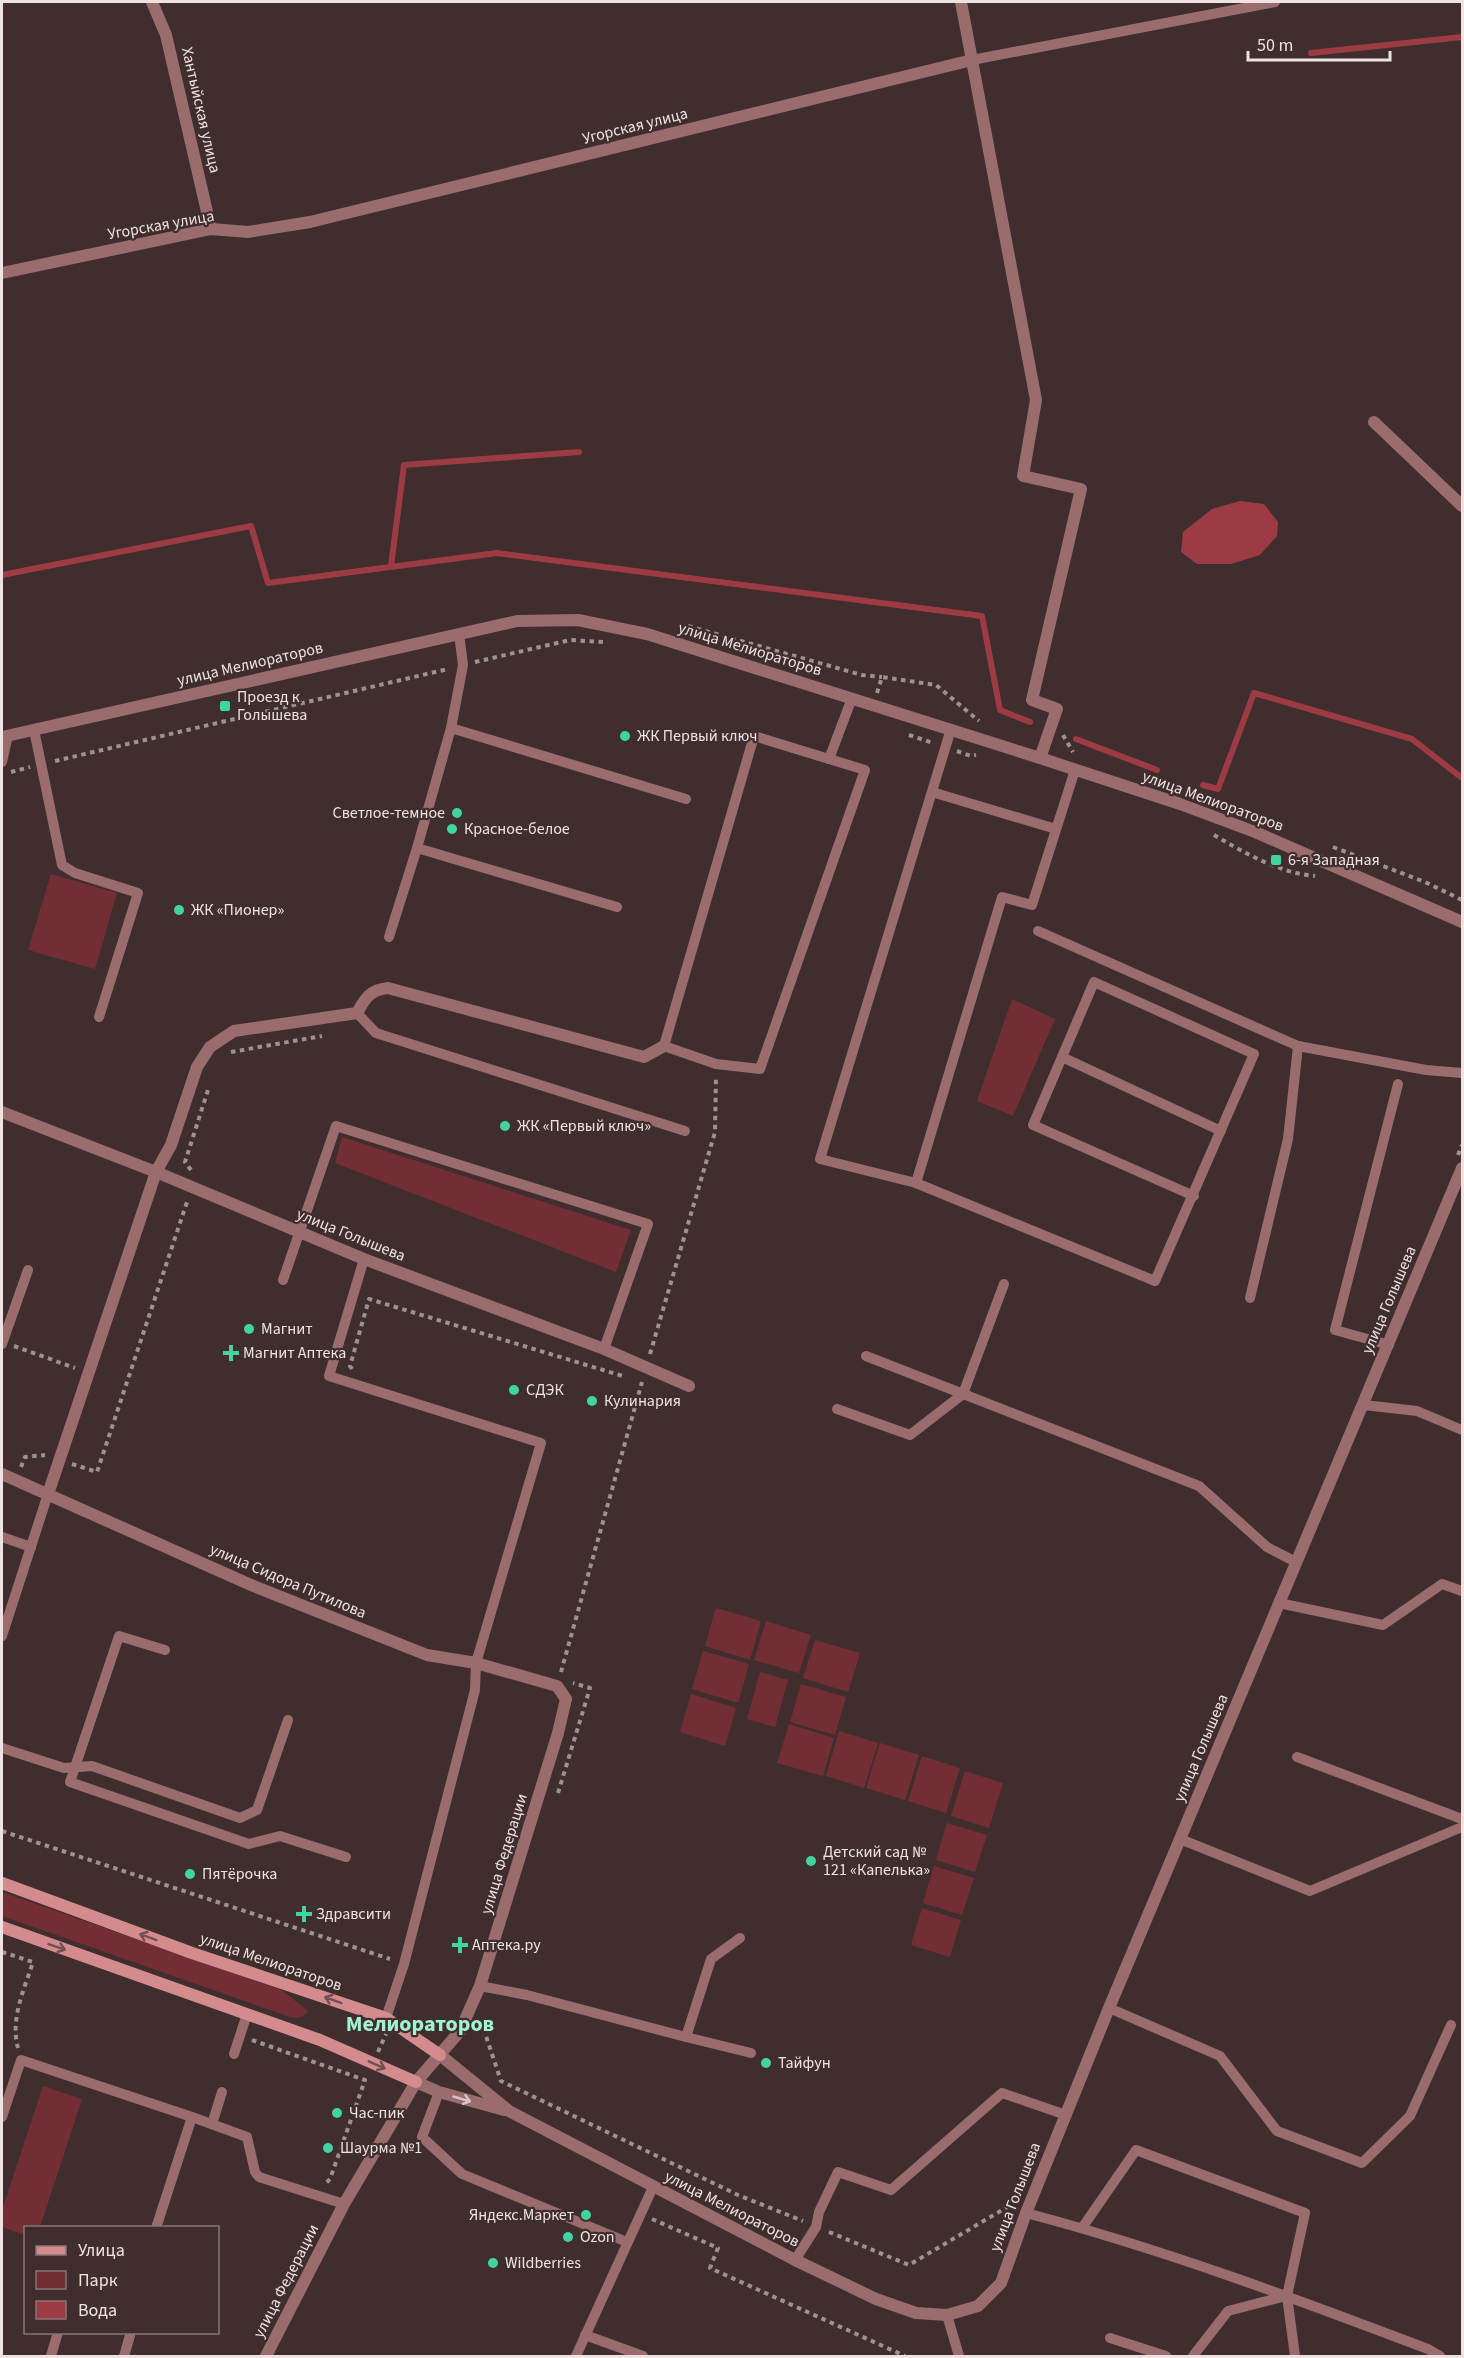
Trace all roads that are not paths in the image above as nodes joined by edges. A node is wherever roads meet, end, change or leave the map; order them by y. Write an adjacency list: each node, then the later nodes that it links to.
1 (152, 2): 5 (street, Хантыйская улица)
2 (961, 2): 4 (street)
3 (1275, 2): 4 (lane, Угорская улица)
4 (972, 60): 5 (street, Угорская улица); 15 (street)
5 (212, 229): 6 (street, Угорская улица)
6 (2, 273)
7 (1374, 422): 8 (street)
8 (1462, 506)
9 (459, 634): 10 (street, улица Мелиораторов); 11 (lane); 13 (street, улица Мелиораторов)
10 (852, 698): 12 (street, улица Мелиораторов); 16 (lane)
11 (451, 728): 20 (lane); 22 (lane)
12 (951, 729): 15 (street, улица Мелиораторов); 19 (lane)
13 (34, 730): 14 (street, улица Мелиораторов); 28 (lane)
14 (5, 736): 17 (lane)
15 (1040, 758): 18 (street, улица Мелиораторов)
16 (829, 759): 29 (lane); 29 (lane)
17 (2, 762)
18 (1075, 770): 21 (lane); 24 (street, улица Мелиораторов)
19 (932, 792): 21 (lane); 39 (lane)
20 (686, 799)
21 (1056, 829): 39 (lane)
22 (417, 848): 23 (lane); 26 (lane)
23 (617, 907)
24 (1462, 922)
25 (1038, 931): 30 (lane)
26 (389, 938)
27 (357, 1013): 29 (street); 35 (lane); 38 (street)
28 (99, 1017)
29 (664, 1046)
30 (1298, 1046): 32 (lane); 46 (lane)
31 (1062, 1057): 36 (lane); 36 (lane); 40 (lane)
32 (1462, 1073)
33 (1398, 1084): 48 (lane)
34 (2, 1112): 38 (street, улица Голышева)
35 (686, 1131)
36 (1221, 1131): 40 (lane)
37 (1460, 1162): 48 (street, улица Голышева)
38 (156, 1172): 41 (street, улица Голышева); 57 (street)
39 (916, 1182): 40 (lane)
40 (1194, 1196)
41 (300, 1231): 42 (street, улица Голышева); 44 (lane); 49 (lane)
42 (364, 1259): 49 (street, улица Голышева); 65 (lane)
43 (28, 1270): 47 (lane)
44 (283, 1280)
45 (1005, 1284): 52 (lane)
46 (1250, 1298)
47 (2, 1343)
48 (1389, 1345): 53 (street, улица Голышева)
49 (604, 1349): 51 (street, улица Голышева)
50 (866, 1356): 52 (lane)
51 (689, 1386)
52 (963, 1394): 54 (lane); 60 (lane)
53 (1364, 1405): 55 (lane); 60 (street, улица Голышева)
54 (837, 1409)
55 (1462, 1430)
56 (2, 1474): 57 (street, улица Сидора Путилова)
57 (48, 1494): 59 (lane); 65 (street, улица Сидора Путилова)
58 (2, 1537): 59 (lane)
59 (31, 1547): 63 (lane)
60 (1296, 1562): 62 (street, улица Голышева)
61 (1462, 1591): 62 (lane)
62 (1279, 1603): 73 (street, улица Голышева)
63 (2, 1636)
64 (165, 1650): 70 (lane)
65 (476, 1663): 66 (street, улица Сидора Путилова); 81 (lane)
66 (566, 1699): 78 (street, улица Федерации)
67 (288, 1720): 70 (lane)
68 (2, 1748): 70 (lane)
69 (1297, 1757): 71 (lane)
70 (76, 1767): 74 (lane)
71 (1462, 1819)
72 (1462, 1827): 73 (lane)
73 (1180, 1839): 79 (street, улица Голышева)
74 (346, 1857)
75 (2, 1882): 81 (street, улица Мелиораторов, one-way to 75)
76 (2, 1927): 80 (street, улица Мелиораторов, one-way to 80)
77 (740, 1938): 83 (lane)
78 (480, 1986): 83 (lane); 86 (street, улица Федерации)
79 (1109, 2008): 82 (lane); 91 (street, улица Голышева)
80 (247, 2014): 85 (lane); 87 (street, улица Мелиораторов, one-way to 87)
81 (388, 2020): 86 (street, улица Мелиораторов)
82 (1451, 2025)
83 (686, 2037): 84 (lane)
84 (752, 2053)
85 (234, 2054)
86 (440, 2055): 87 (street, улица Федерации); 90 (street, улица Мелиораторов)
87 (416, 2082): 89 (street, улица Мелиораторов); 96 (street, улица Федерации)
88 (222, 2092): 94 (lane)
89 (439, 2092): 90 (street, улица Мелиораторов, one-way to 90); 100 (lane)
90 (509, 2111): 95 (street, улица Мелиораторов)
91 (1066, 2115): 97 (street, улица Голышева); 101 (lane)
92 (2, 2117): 93 (lane)
93 (192, 2117): 94 (lane); 98 (lane)
94 (212, 2124): 96 (lane)
95 (653, 2187): 100 (lane); 101 (street, улица Мелиораторов)
96 (344, 2204): 110 (street, улица Федерации)
97 (1026, 2213): 99 (lane); 103 (street, улица Голышева)
98 (157, 2226)
99 (1082, 2228): 102 (lane); 102 (lane)
100 (627, 2242): 106 (lane)
101 (795, 2260): 103 (street, улица Мелиораторов)
102 (1287, 2296): 115 (lane); 116 (lane); 117 (lane)
103 (947, 2315): 113 (lane)
104 (57, 2334): 108 (lane)
105 (130, 2334): 109 (lane)
106 (585, 2336): 111 (lane); 112 (lane)
107 (1110, 2338): 114 (lane)
108 (51, 2356)
109 (124, 2356)
110 (266, 2356)
111 (576, 2356)
112 (643, 2356)
113 (959, 2356)
114 (1166, 2356)
115 (1193, 2356)
116 (1295, 2356)
117 (1440, 2356)

